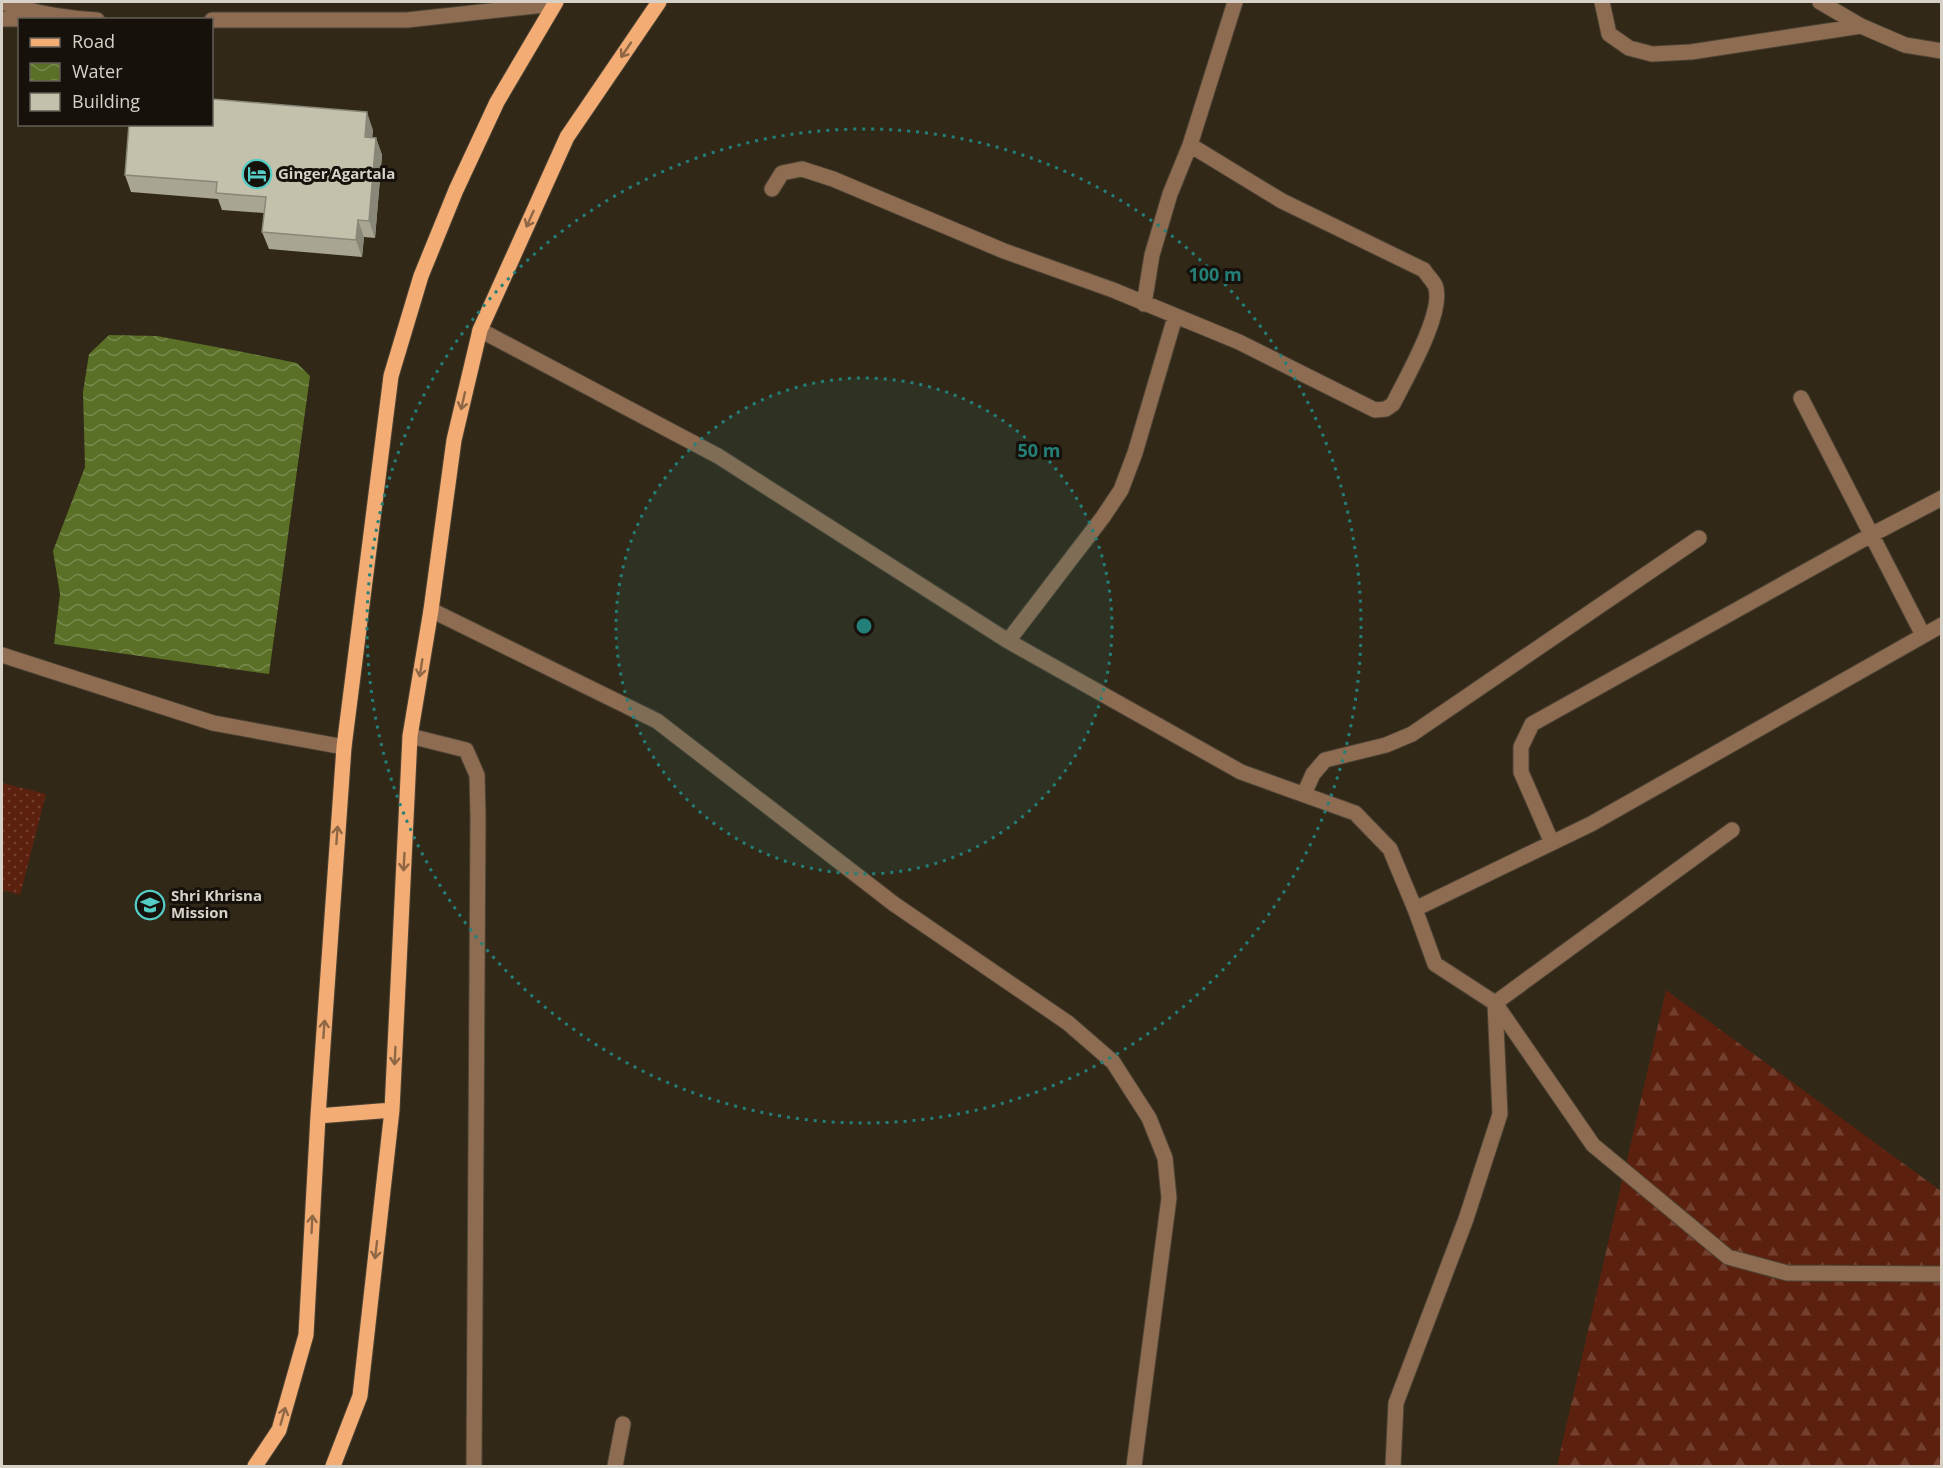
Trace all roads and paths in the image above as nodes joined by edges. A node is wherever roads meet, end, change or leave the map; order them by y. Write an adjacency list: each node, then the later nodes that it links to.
1 (2, 2): 7 (street)
2 (659, 2): 17 (main road, one-way to 17)
3 (1235, 2): 13 (street)
4 (1602, 2): 11 (street)
5 (1820, 2): 11 (street)
6 (555, 3): 10 (street); 28 (main road)
7 (64, 18)
8 (2, 19): 9 (street)
9 (18, 19)
10 (213, 20)
11 (1861, 26): 12 (street)
12 (1941, 51)
13 (1190, 145): 15 (street); 16 (street)
14 (772, 189): 15 (street)
15 (1144, 304): 16 (street)
16 (1175, 317): 25 (street)
17 (480, 330): 22 (main road, one-way to 22); 25 (street)
18 (1802, 398): 20 (street)
19 (1941, 498): 20 (street)
20 (1871, 535): 24 (street); 31 (street)
21 (1699, 538): 29 (street)
22 (431, 610): 27 (main road, one-way to 27); 42 (street)
23 (1941, 625): 24 (street)
24 (1923, 635): 31 (street)
25 (1008, 641): 29 (street)
26 (2, 655): 28 (street)
27 (410, 736): 34 (main road, one-way to 34); 40 (street)
28 (344, 747): 35 (main road, one-way to 28)
29 (1304, 794): 32 (street)
30 (1732, 830): 33 (street)
31 (1552, 843): 32 (street)
32 (1415, 909): 33 (street)
33 (1495, 1003): 36 (street); 43 (street)
34 (393, 1110): 35 (main road); 39 (main road, one-way to 39)
35 (318, 1116): 38 (main road, one-way to 35)
36 (1941, 1274)
37 (623, 1424): 41 (street)
38 (255, 1467)
39 (333, 1467)
40 (474, 1467)
41 (615, 1467)
42 (1134, 1467)
43 (1393, 1467)

